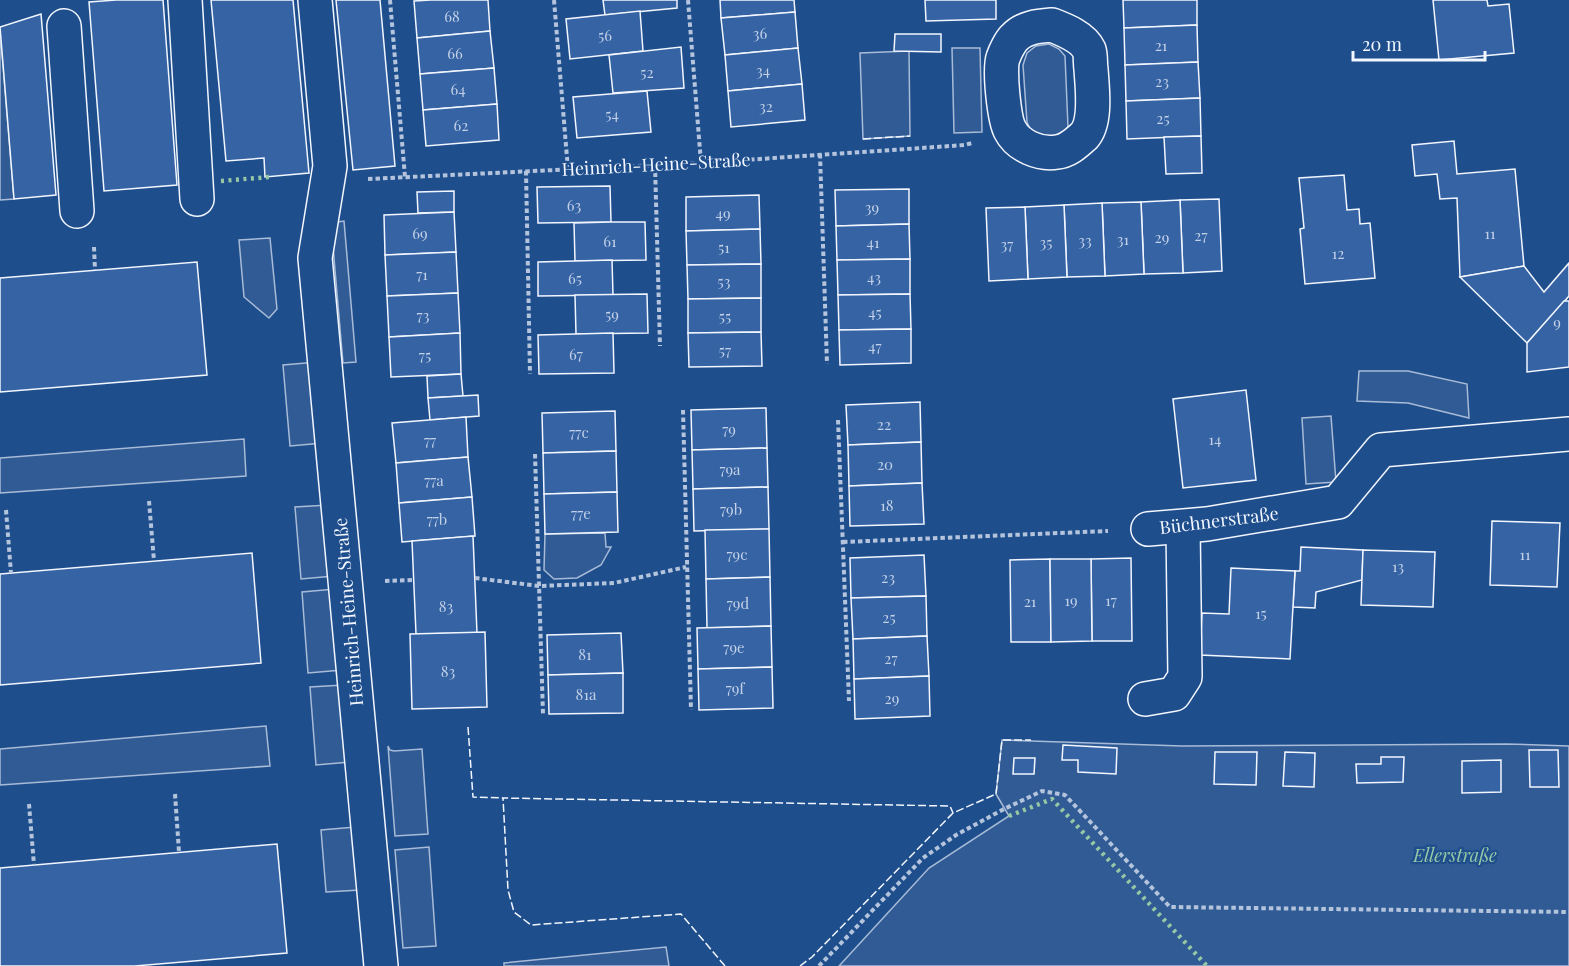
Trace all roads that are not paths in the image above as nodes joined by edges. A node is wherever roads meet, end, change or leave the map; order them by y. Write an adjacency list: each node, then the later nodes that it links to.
1 (185, 0): 4 (street)
2 (315, 0): 10 (street, Heinrich-Heine-Straße)
3 (64, 26): 5 (street)
4 (197, 199)
5 (77, 211)
6 (1569, 434): 7 (street, Büchnerstraße)
7 (1183, 527): 8 (street, Büchnerstraße); 9 (street)
8 (1148, 529)
9 (1145, 699)
10 (381, 966)

